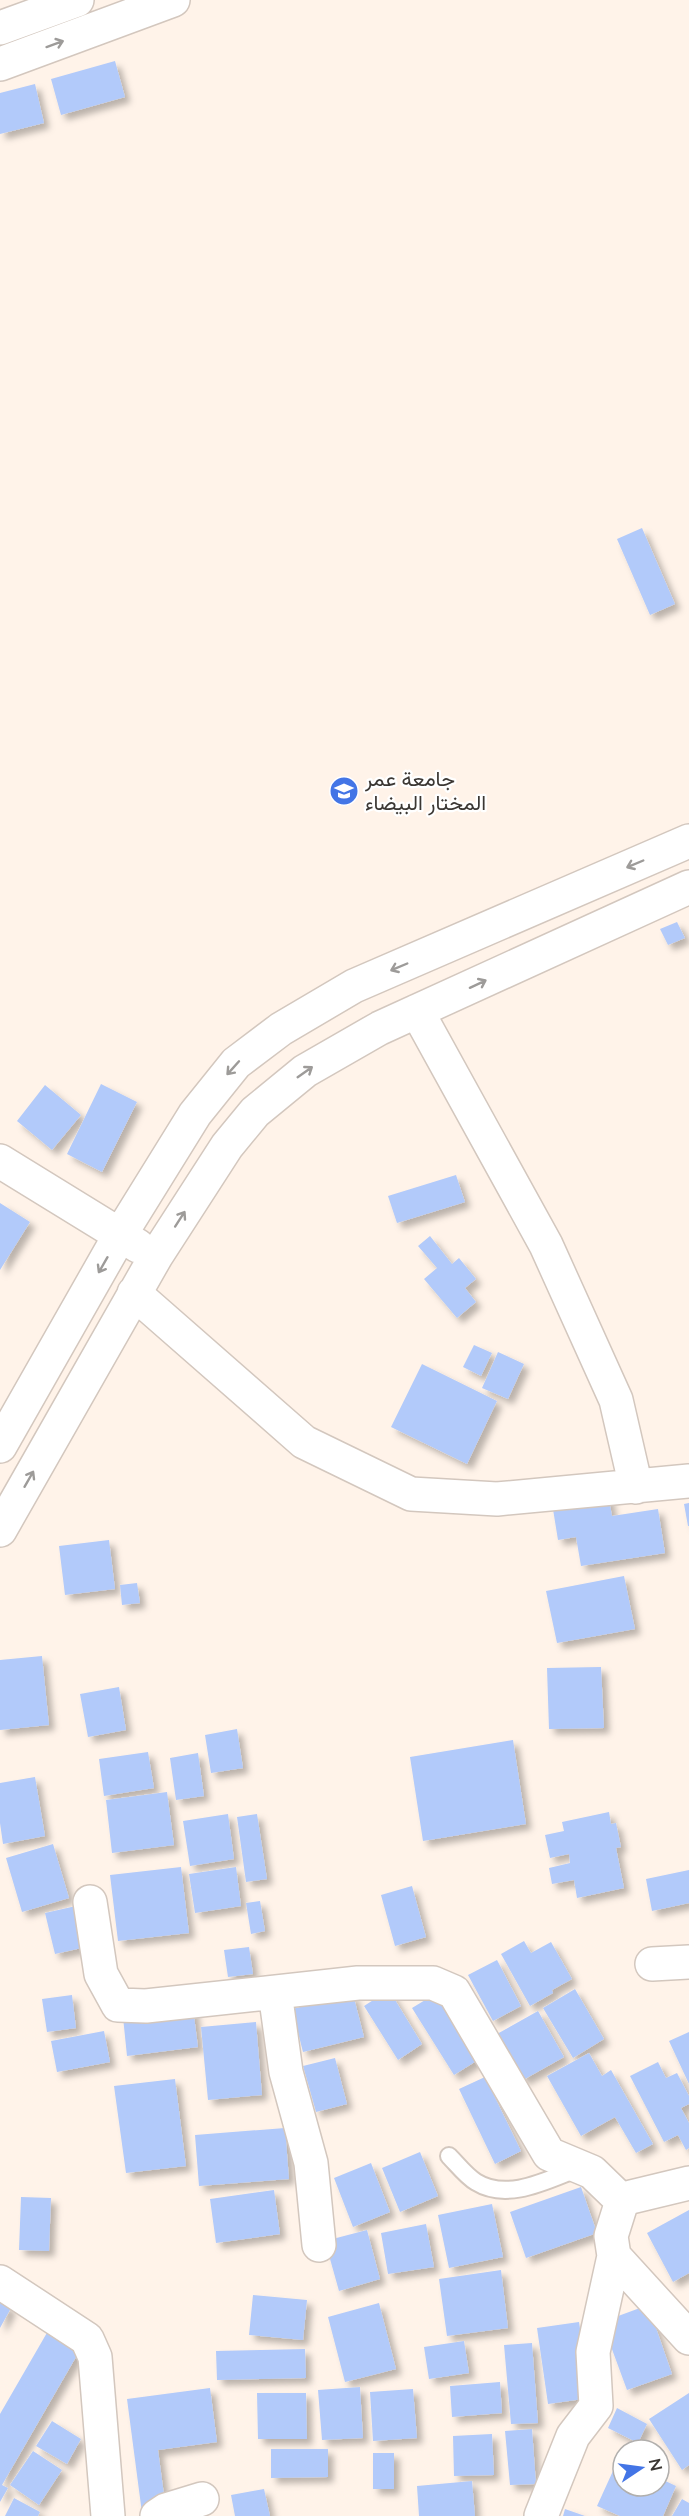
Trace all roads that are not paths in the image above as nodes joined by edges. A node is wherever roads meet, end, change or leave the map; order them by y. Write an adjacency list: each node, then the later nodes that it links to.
1 (77, 0): 3 (street)
2 (173, 0): 4 (street, one-way to 2)
3 (0, 28)
4 (0, 64)
5 (689, 841): 9 (street, one-way to 9)
6 (689, 887): 7 (street, one-way to 6)
7 (417, 1011): 10 (street, one-way to 7); 14 (street)
8 (0, 1161): 9 (street)
9 (120, 1235): 10 (street); 12 (street, one-way to 12)
10 (156, 1256): 11 (street)
11 (134, 1293): 14 (street); 15 (street, one-way to 11)
12 (0, 1446)
13 (689, 1481): 14 (street)
14 (636, 1487)
15 (0, 1530)
16 (90, 1902): 19 (street)
17 (689, 1962): 18 (street)
18 (652, 1964)
19 (275, 1992): 21 (street); 24 (street)
20 (449, 2156): 21 (lane)
21 (581, 2167): 23 (street)
22 (689, 2183): 23 (street)
23 (622, 2201): 25 (street)
24 (319, 2245)
25 (614, 2256): 27 (street); 31 (street)
26 (0, 2282): 29 (street)
27 (689, 2338)
28 (202, 2499): 30 (street)
29 (108, 2516)
30 (157, 2516)
31 (541, 2516)

